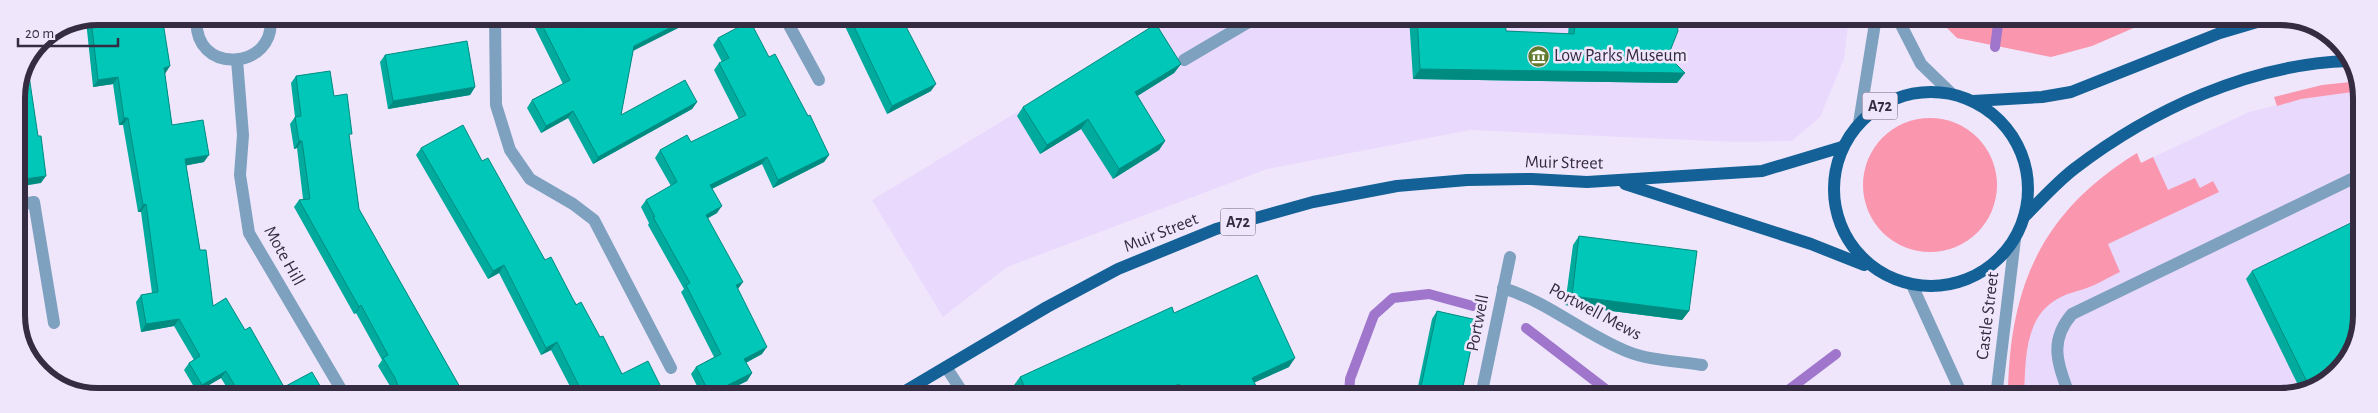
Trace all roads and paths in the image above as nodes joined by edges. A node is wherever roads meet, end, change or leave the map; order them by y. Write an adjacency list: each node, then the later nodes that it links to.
1 (197, 25): 9 (street)
2 (270, 25): 9 (street)
3 (495, 25): 29 (street)
4 (789, 25): 12 (street)
5 (1244, 25): 10 (street)
6 (1875, 25): 15 (street)
7 (1901, 25): 13 (street)
8 (2247, 25): 14 (main road, A72)
9 (237, 60): 30 (street, Mote Hill)
10 (1184, 60)
11 (2344, 61): 20 (main road, A72)
12 (819, 80)
13 (1950, 93): 14 (main road, A72); 15 (main road, A72)
14 (1973, 101): 20 (main road, A72)
15 (1859, 123): 16 (main road, A72)
16 (1842, 147): 18 (main road, Muir Street / A72); 23 (main road, A72)
17 (2353, 178): 36 (street)
18 (1617, 181): 23 (main road, Muir Street / A72); 28 (main road, Muir Street / A72)
19 (25, 204): 26 (street)
20 (2024, 217): 21 (main road, A72)
21 (2015, 239): 24 (main road, A72); 35 (street, Castle Street)
22 (1510, 257): 25 (street, Portwell)
23 (1874, 268): 24 (main road, A72)
24 (1912, 285): 34 (street, Castle Street)
25 (1503, 288): 27 (street, Portwell Mews); 33 (street, Portwell)
26 (54, 323)
27 (1702, 365)
28 (946, 367): 31 (main road, Muir Street / A72); 32 (street)
29 (671, 368)
30 (339, 388)
31 (911, 388)
32 (959, 388)
33 (1483, 388)
34 (1959, 388)
35 (1997, 388)
36 (2068, 388)

